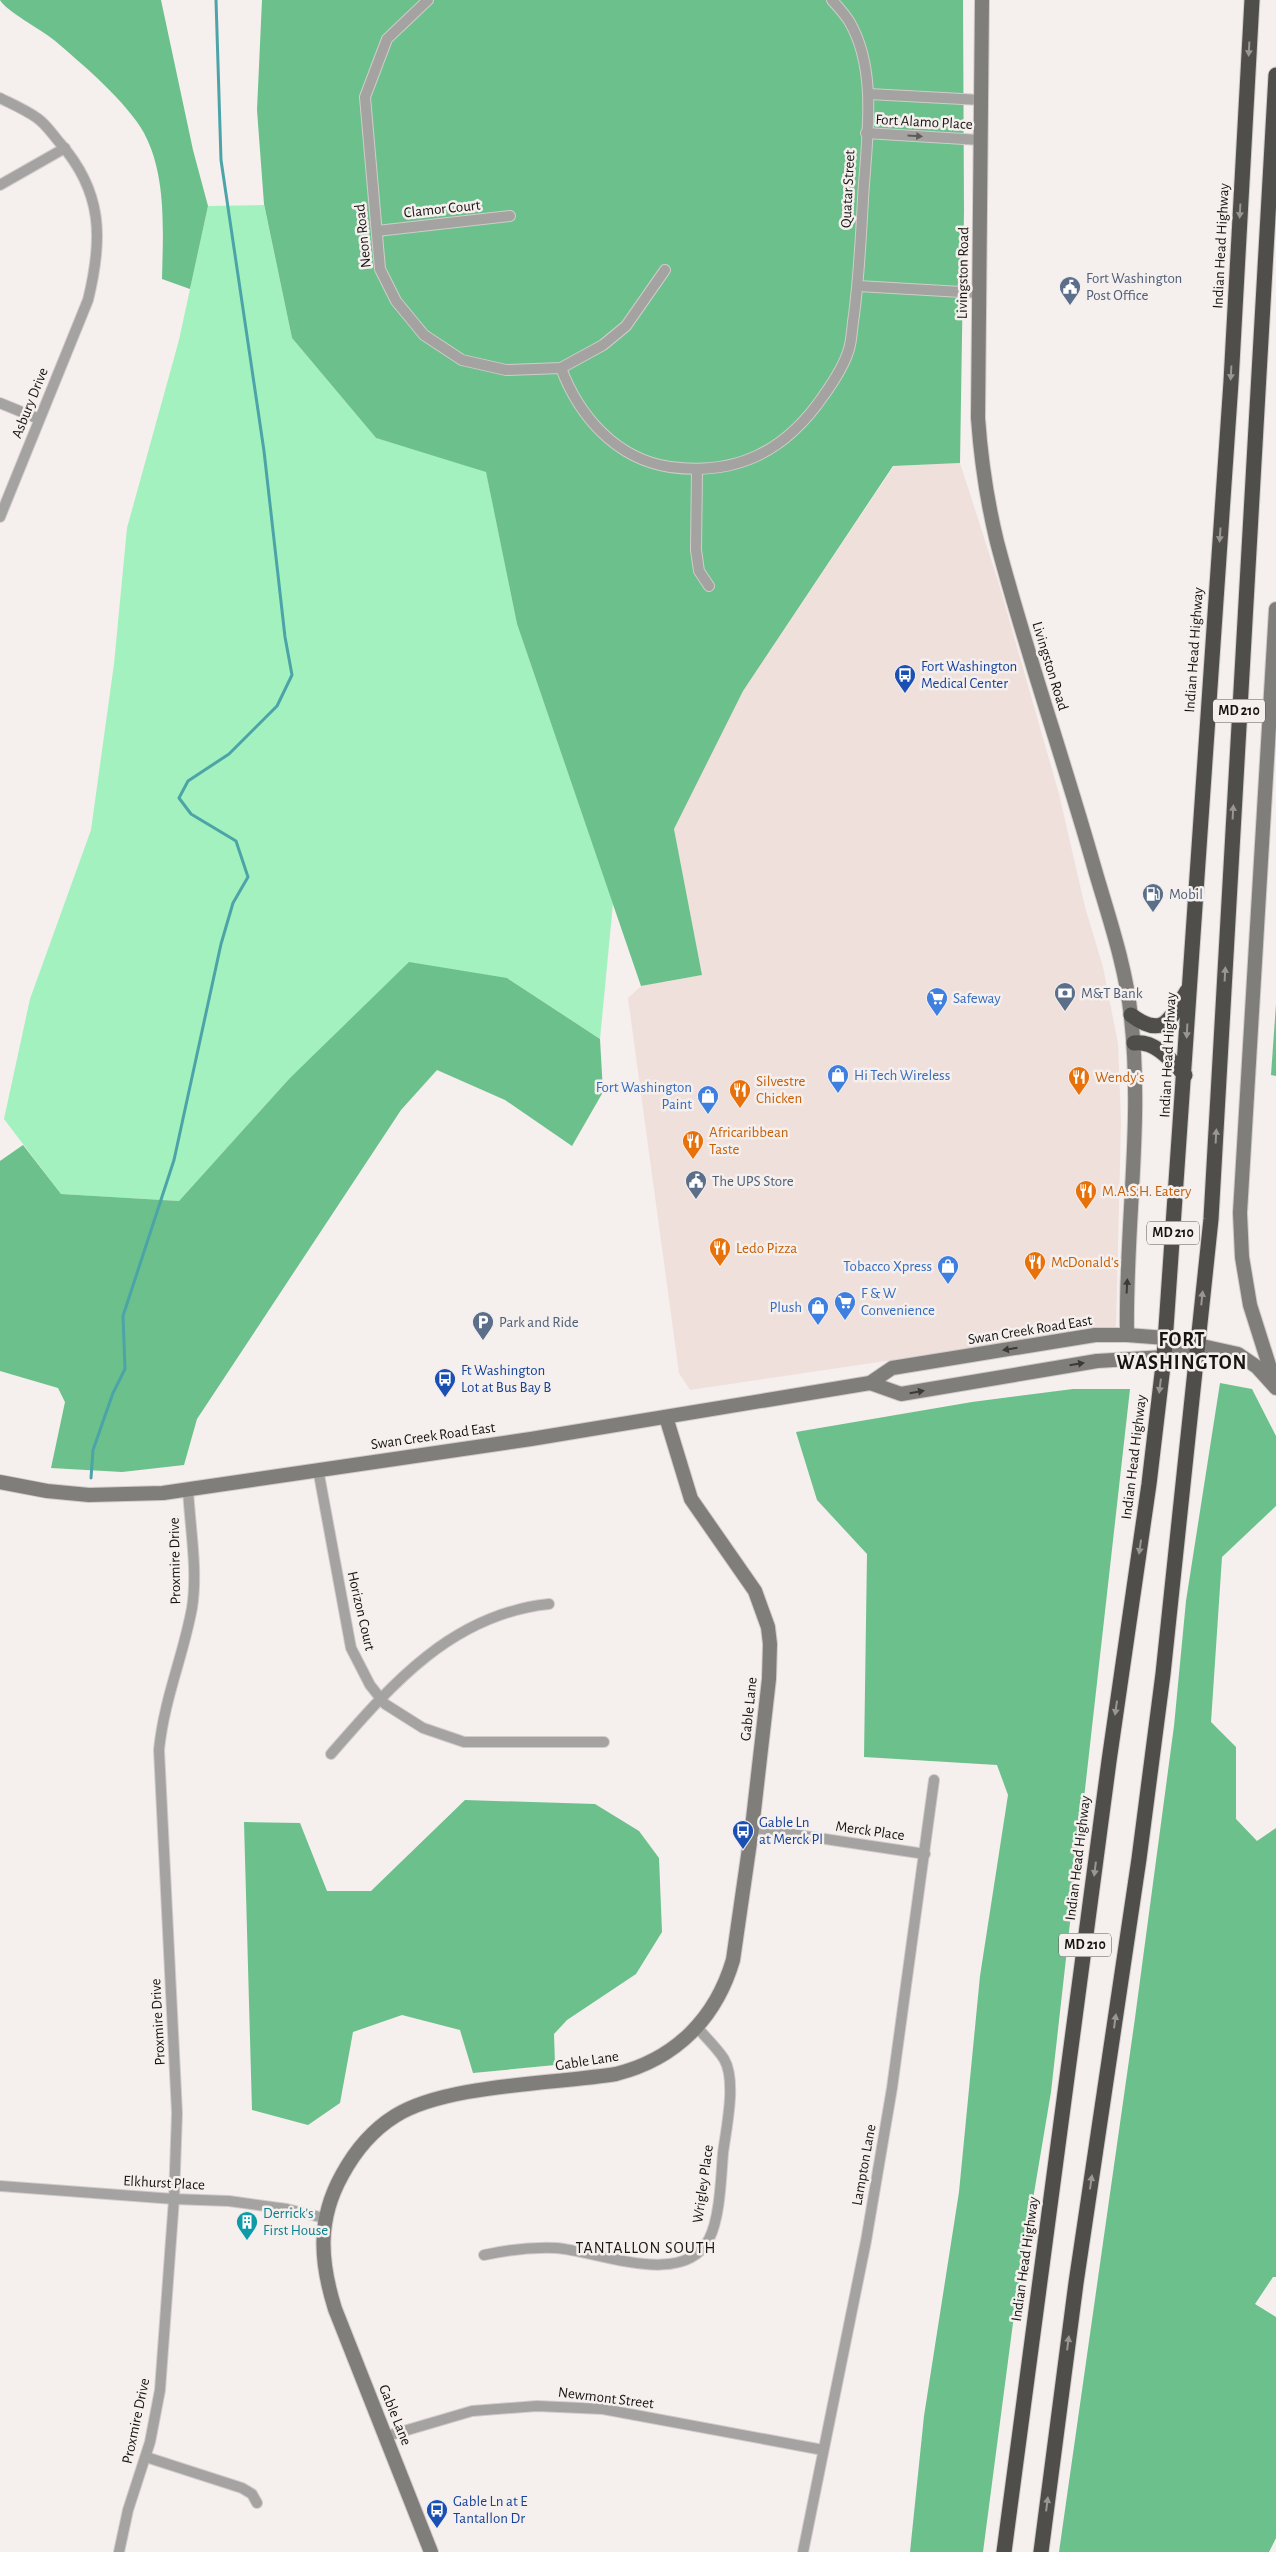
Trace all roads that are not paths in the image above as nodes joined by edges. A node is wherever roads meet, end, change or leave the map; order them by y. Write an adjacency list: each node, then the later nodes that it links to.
1 (428, 0): 14 (street, Neon Road)
2 (832, 0): 6 (street)
3 (982, 0): 8 (main road, Livingston Road)
4 (1252, 0): 25 (highway, Indian Head Highway / MD 210, one-way to 25)
5 (1276, 75): 31 (highway, MD 210, one-way to 5)
6 (869, 94): 8 (street, Fort Alamo Place); 9 (street, Quatar Street)
7 (0, 98): 11 (street, Asbury Drive)
8 (981, 100): 10 (main road, Livingston Road)
9 (866, 134): 10 (street, Fort Alamo Place, one-way to 10); 16 (street, Quatar Street)
10 (980, 140): 17 (main road, Livingston Road)
11 (65, 148): 12 (street); 20 (street, Asbury Drive)
12 (0, 185)
13 (510, 216): 14 (street, Clamor Court)
14 (377, 231): 18 (street, Neon Road)
15 (665, 270): 18 (street, Neon Road)
16 (858, 286): 17 (street); 21 (street, Quatar Street)
17 (979, 293): 26 (main road, Livingston Road)
18 (561, 368): 21 (street, Quatar Street)
19 (0, 403): 20 (street)
20 (39, 419): 22 (street, Asbury Drive)
21 (697, 470): 23 (street)
22 (0, 517)
23 (709, 586)
24 (1276, 608): 34 (main road)
25 (1189, 987): 26 (highway); 28 (highway, Indian Head Highway / MD 210, one-way to 28)
26 (1131, 1015): 27 (main road, Livingston Road)
27 (1134, 1043): 28 (highway); 29 (main road, Livingston Road, one-way to 27)
28 (1185, 1075): 30 (highway, Indian Head Highway / MD 210)
29 (1127, 1335): 30 (main road, Swan Creek Road East); 33 (main road, Swan Creek Road East, one-way to 33)
30 (1166, 1338): 31 (main road, Swan Creek Road East); 32 (highway, Indian Head Highway / MD 210)
31 (1197, 1346): 32 (main road, Swan Creek Road East); 34 (main road); 59 (highway, MD 210, one-way to 31)
32 (1164, 1357): 33 (main road, Swan Creek Road East, one-way to 32); 58 (highway, Indian Head Highway / MD 210, one-way to 58)
33 (870, 1384): 35 (main road, Swan Creek Road East)
34 (1276, 1388)
35 (666, 1417): 36 (main road, Swan Creek Road East); 44 (main road, Gable Lane)
36 (318, 1469): 38 (main road, Swan Creek Road East); 40 (street, Horizon Court)
37 (0, 1482): 38 (main road, Swan Creek Road East)
38 (188, 1489): 48 (street, Proxmire Drive)
39 (550, 1604): 40 (street)
40 (380, 1698): 41 (street, Horizon Court); 42 (street)
41 (604, 1742)
42 (331, 1754)
43 (934, 1780): 45 (street, Lampton Lane)
44 (752, 1828): 45 (street, Merck Place); 46 (main road, Gable Lane)
45 (924, 1854): 52 (street, Lampton Lane)
46 (697, 2027): 49 (main road, Gable Lane); 50 (street, Wrigley Place)
47 (0, 2186): 48 (street, Elkhurst Place)
48 (174, 2199): 49 (street, Elkhurst Place); 53 (street, Proxmire Drive)
49 (324, 2218): 51 (main road, Gable Lane)
50 (484, 2255)
51 (387, 2436): 52 (street, Newmont Street); 56 (main road, Gable Lane)
52 (823, 2450): 57 (street, Lampton Lane)
53 (146, 2457): 54 (street); 55 (street, Proxmire Drive)
54 (257, 2503)
55 (119, 2552)
56 (432, 2552)
57 (803, 2552)
58 (1004, 2552)
59 (1041, 2552)

